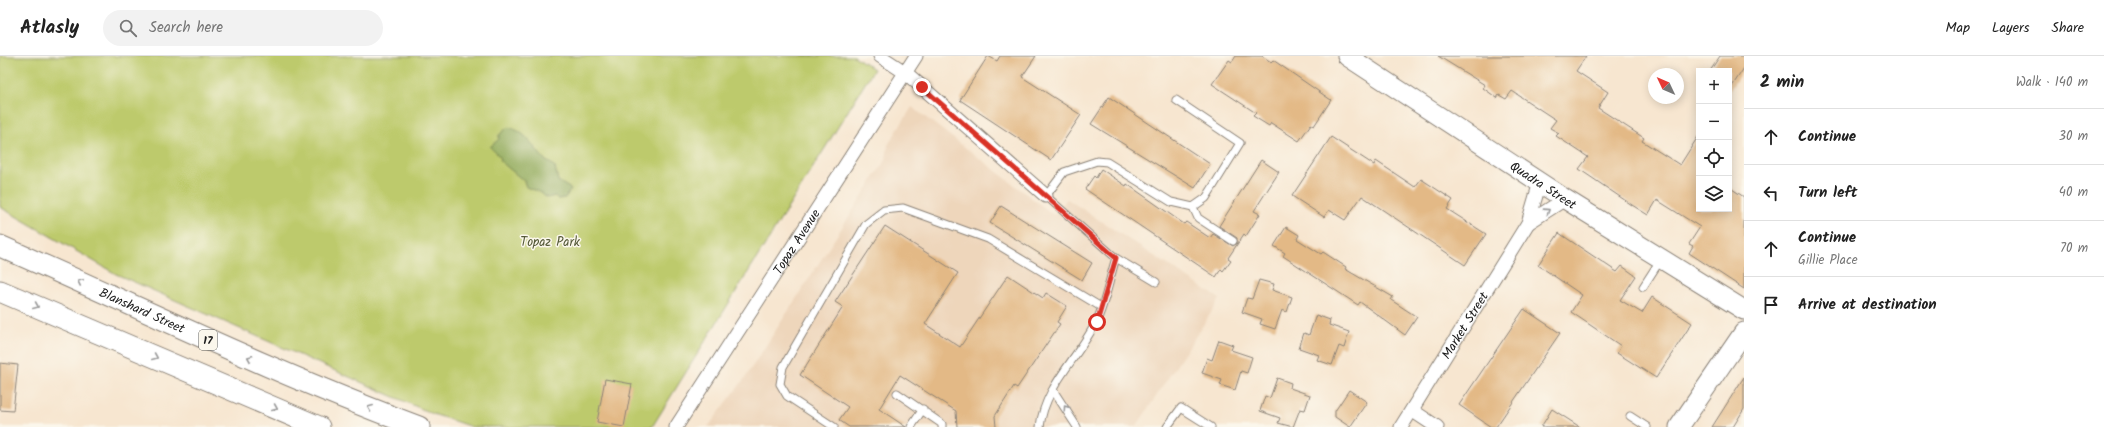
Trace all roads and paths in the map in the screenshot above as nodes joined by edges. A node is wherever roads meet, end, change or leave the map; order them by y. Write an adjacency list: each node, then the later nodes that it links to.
1 (880, 56): 4 (street)
2 (916, 56): 4 (street, Topaz Avenue)
3 (1347, 56): 6 (main road, Quadra Street)
4 (906, 73): 7 (street); 29 (street, Topaz Avenue)
5 (1176, 100): 9 (lane)
6 (1540, 182): 8 (main road, Quadra Street); 10 (street, Market Street)
7 (1046, 196): 9 (lane); 13 (lane)
8 (1566, 199): 10 (street, Market Street, one-way to 8); 14 (main road, Quadra Street)
9 (1193, 207): 11 (lane)
10 (1528, 223): 24 (street, Market Street)
11 (1233, 241)
12 (0, 246): 28 (main road, Blanshard Street / 17, one-way to 12)
13 (1116, 258): 15 (lane); 18 (lane)
14 (1662, 258): 16 (lane); 19 (main road, Quadra Street)
15 (1156, 282)
16 (1643, 287)
17 (0, 291): 27 (main road, one-way to 27)
18 (1101, 307): 21 (lane); 30 (lane)
19 (1744, 310)
20 (1744, 332): 26 (main road)
21 (1053, 390): 33 (lane); 34 (lane, one-way to 21)
22 (897, 392): 23 (lane)
23 (923, 409): 31 (lane); 32 (lane)
24 (1413, 411): 37 (street, Market Street); 38 (street)
25 (1630, 416): 39 (lane)
26 (1682, 426)
27 (319, 427)
28 (419, 427)
29 (676, 427)
30 (834, 427)
31 (911, 427)
32 (942, 427)
33 (1040, 427)
34 (1077, 427)
35 (1167, 427): 36 (lane)
36 (1211, 427)
37 (1401, 427)
38 (1437, 427)
39 (1647, 427)

